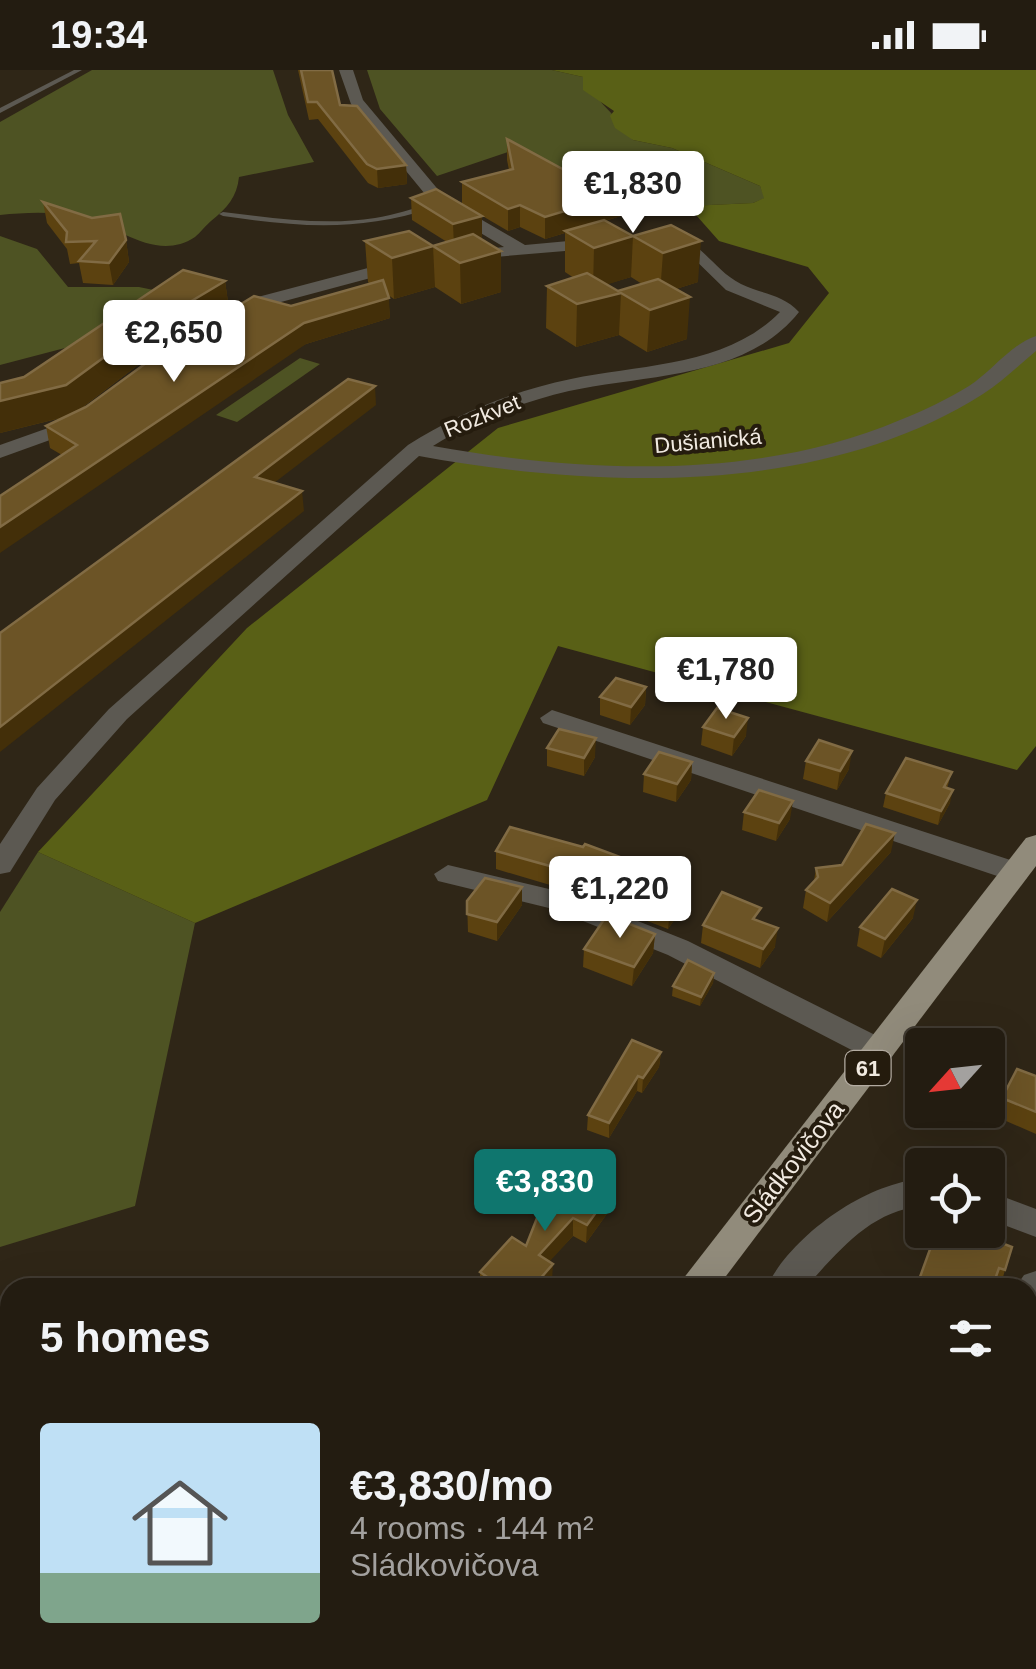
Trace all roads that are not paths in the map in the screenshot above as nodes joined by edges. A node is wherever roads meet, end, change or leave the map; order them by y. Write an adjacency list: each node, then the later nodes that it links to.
1 (79, 70): 3 (lane)
2 (346, 70): 4 (street)
3 (0, 111)
4 (440, 202): 5 (lane); 8 (street)
5 (223, 214)
6 (650, 238): 14 (street, Rozkvet)
7 (626, 240): 8 (street)
8 (522, 250): 9 (street)
9 (444, 259)
10 (422, 261): 11 (street)
11 (224, 325)
12 (1036, 342): 14 (street, Dušianická)
13 (94, 412): 15 (street)
14 (415, 449): 18 (street, Rozkvet)
15 (0, 452)
16 (552, 718): 17 (street)
17 (1026, 858): 20 (main road, Sládkovičova / 61)
18 (0, 864)
19 (448, 874): 20 (street)
20 (880, 1051): 24 (main road, Sládkovičova / 61)
21 (905, 1192): 25 (street)
22 (1005, 1211): 23 (street)
23 (1036, 1222)
24 (703, 1278)
25 (793, 1278)

